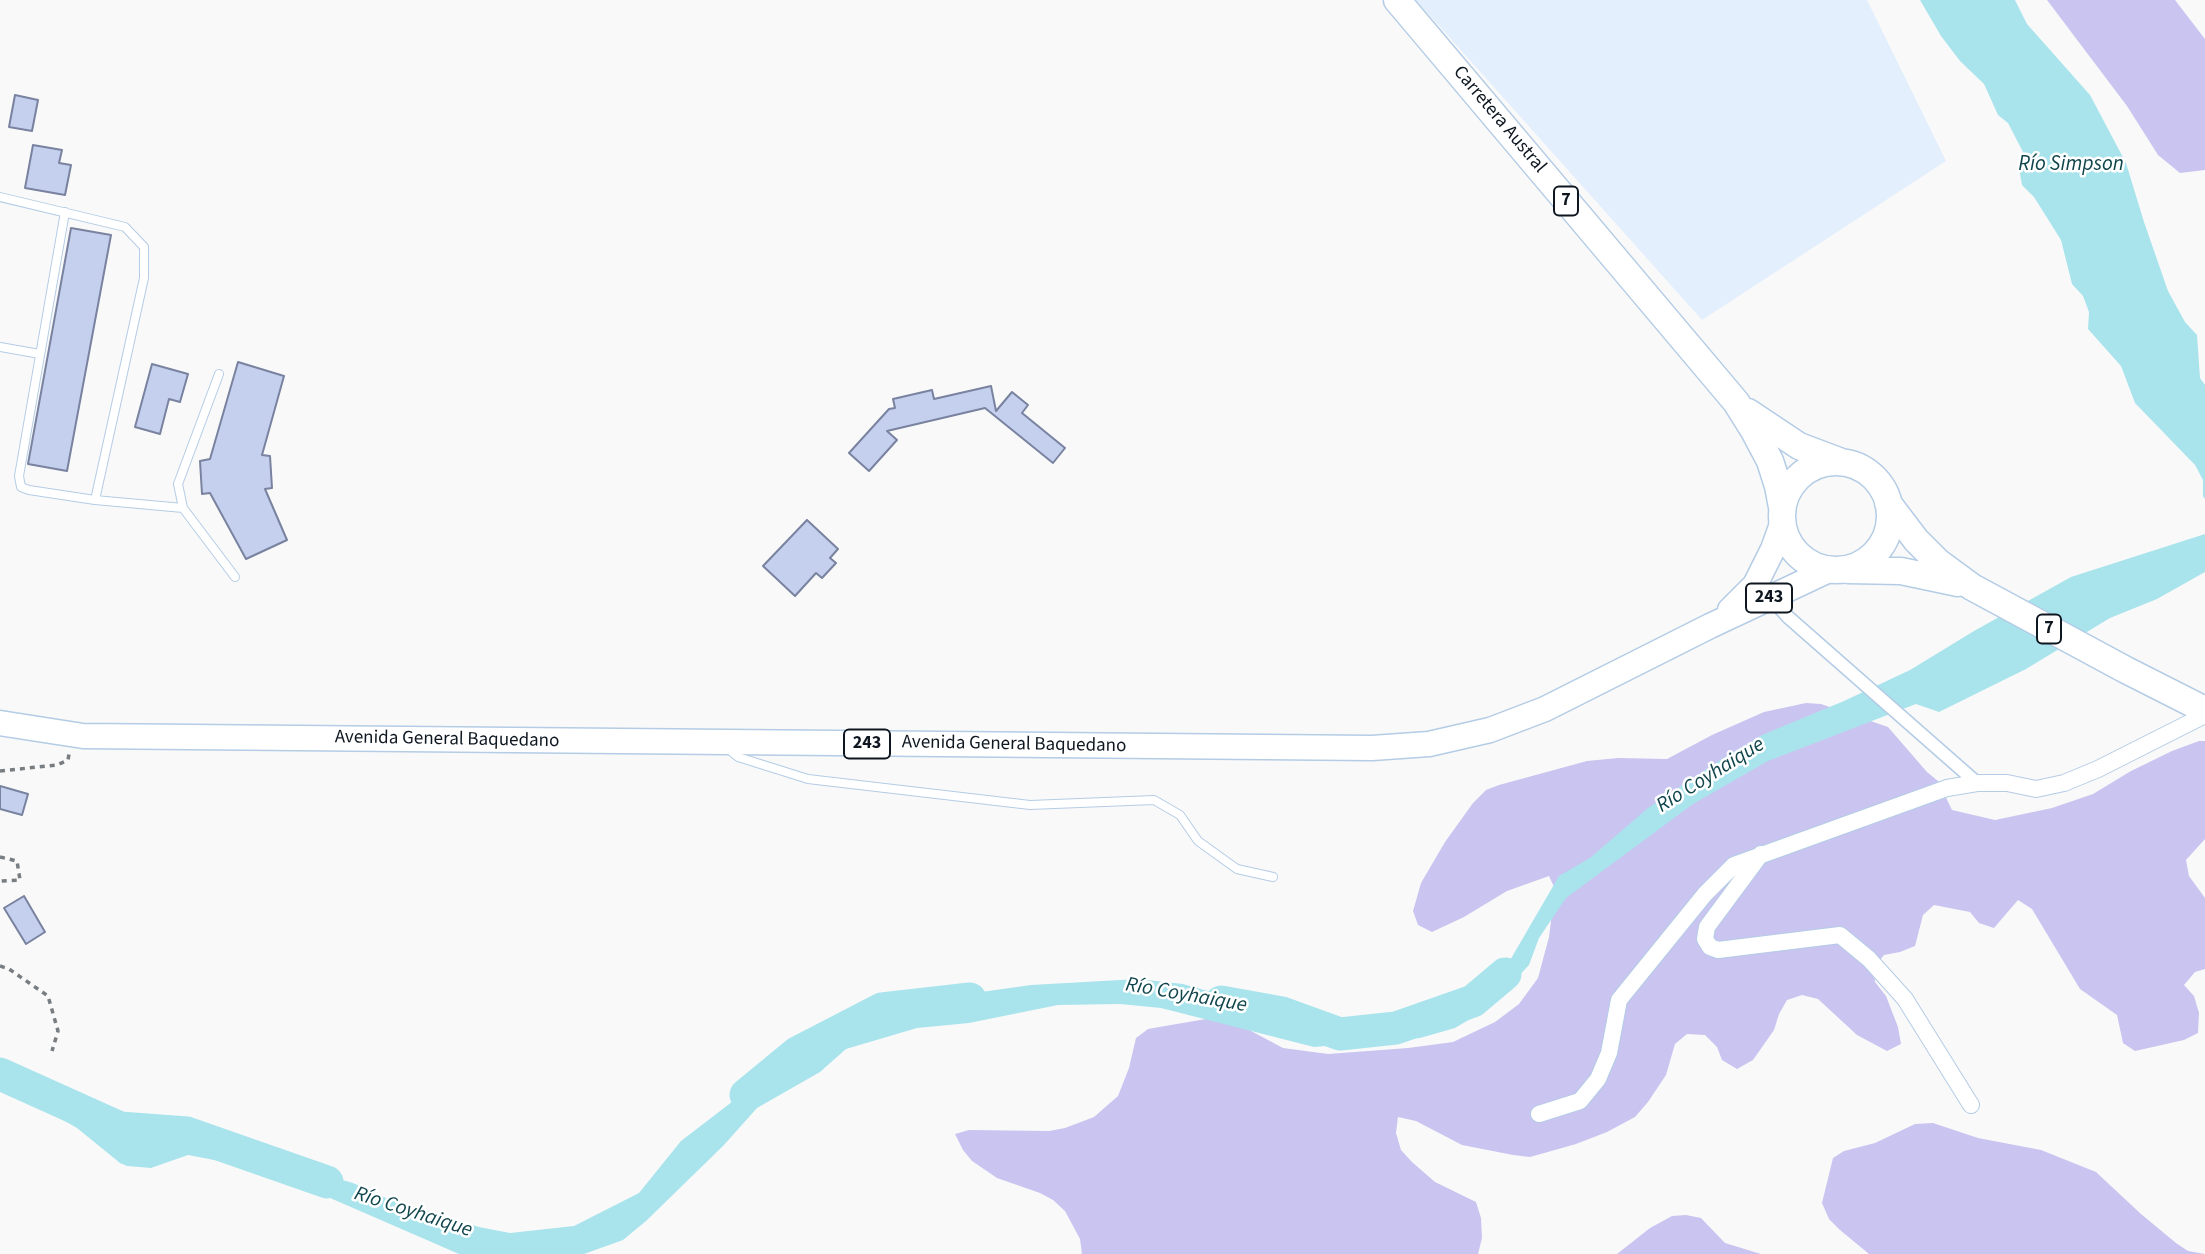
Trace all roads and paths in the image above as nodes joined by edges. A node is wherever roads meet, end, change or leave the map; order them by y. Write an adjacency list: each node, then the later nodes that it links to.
1 (1397, 0): 7 (highway, Carretera Austral / 7)
2 (0, 197): 3 (lane)
3 (65, 212): 5 (lane); 9 (lane)
4 (0, 347): 5 (lane)
5 (40, 354): 9 (lane)
6 (219, 374): 11 (lane)
7 (1736, 402): 8 (highway, Carretera Austral / 7); 12 (highway, Carretera Austral / 7)
8 (1841, 462): 10 (highway, 7); 12 (highway)
9 (94, 500): 11 (lane)
10 (1888, 503): 13 (highway); 15 (highway, 7)
11 (183, 508): 14 (lane)
12 (1782, 515): 13 (highway, 7); 17 (main road, Avenida General Baquedano / 243)
13 (1837, 570): 15 (highway, 7); 16 (main road, Avenida General Baquedano / 243)
14 (235, 577)
15 (1972, 587): 18 (highway, 7)
16 (1770, 597): 17 (main road, Avenida General Baquedano / 243); 23 (street)
17 (1710, 626): 21 (main road, Avenida General Baquedano / 243)
18 (2205, 712): 23 (street)
19 (0, 723): 20 (main road, Avenida General Baquedano / 243)
20 (72, 734): 21 (main road, Avenida General Baquedano / 243); 22 (path)
21 (719, 742): 26 (lane)
22 (0, 771)
23 (1977, 783): 24 (street)
24 (1762, 854): 30 (street); 31 (street)
25 (0, 857): 27 (path)
26 (1273, 877)
27 (0, 881)
28 (0, 966): 29 (path)
29 (52, 1051)
30 (1970, 1105)
31 (1539, 1114)

